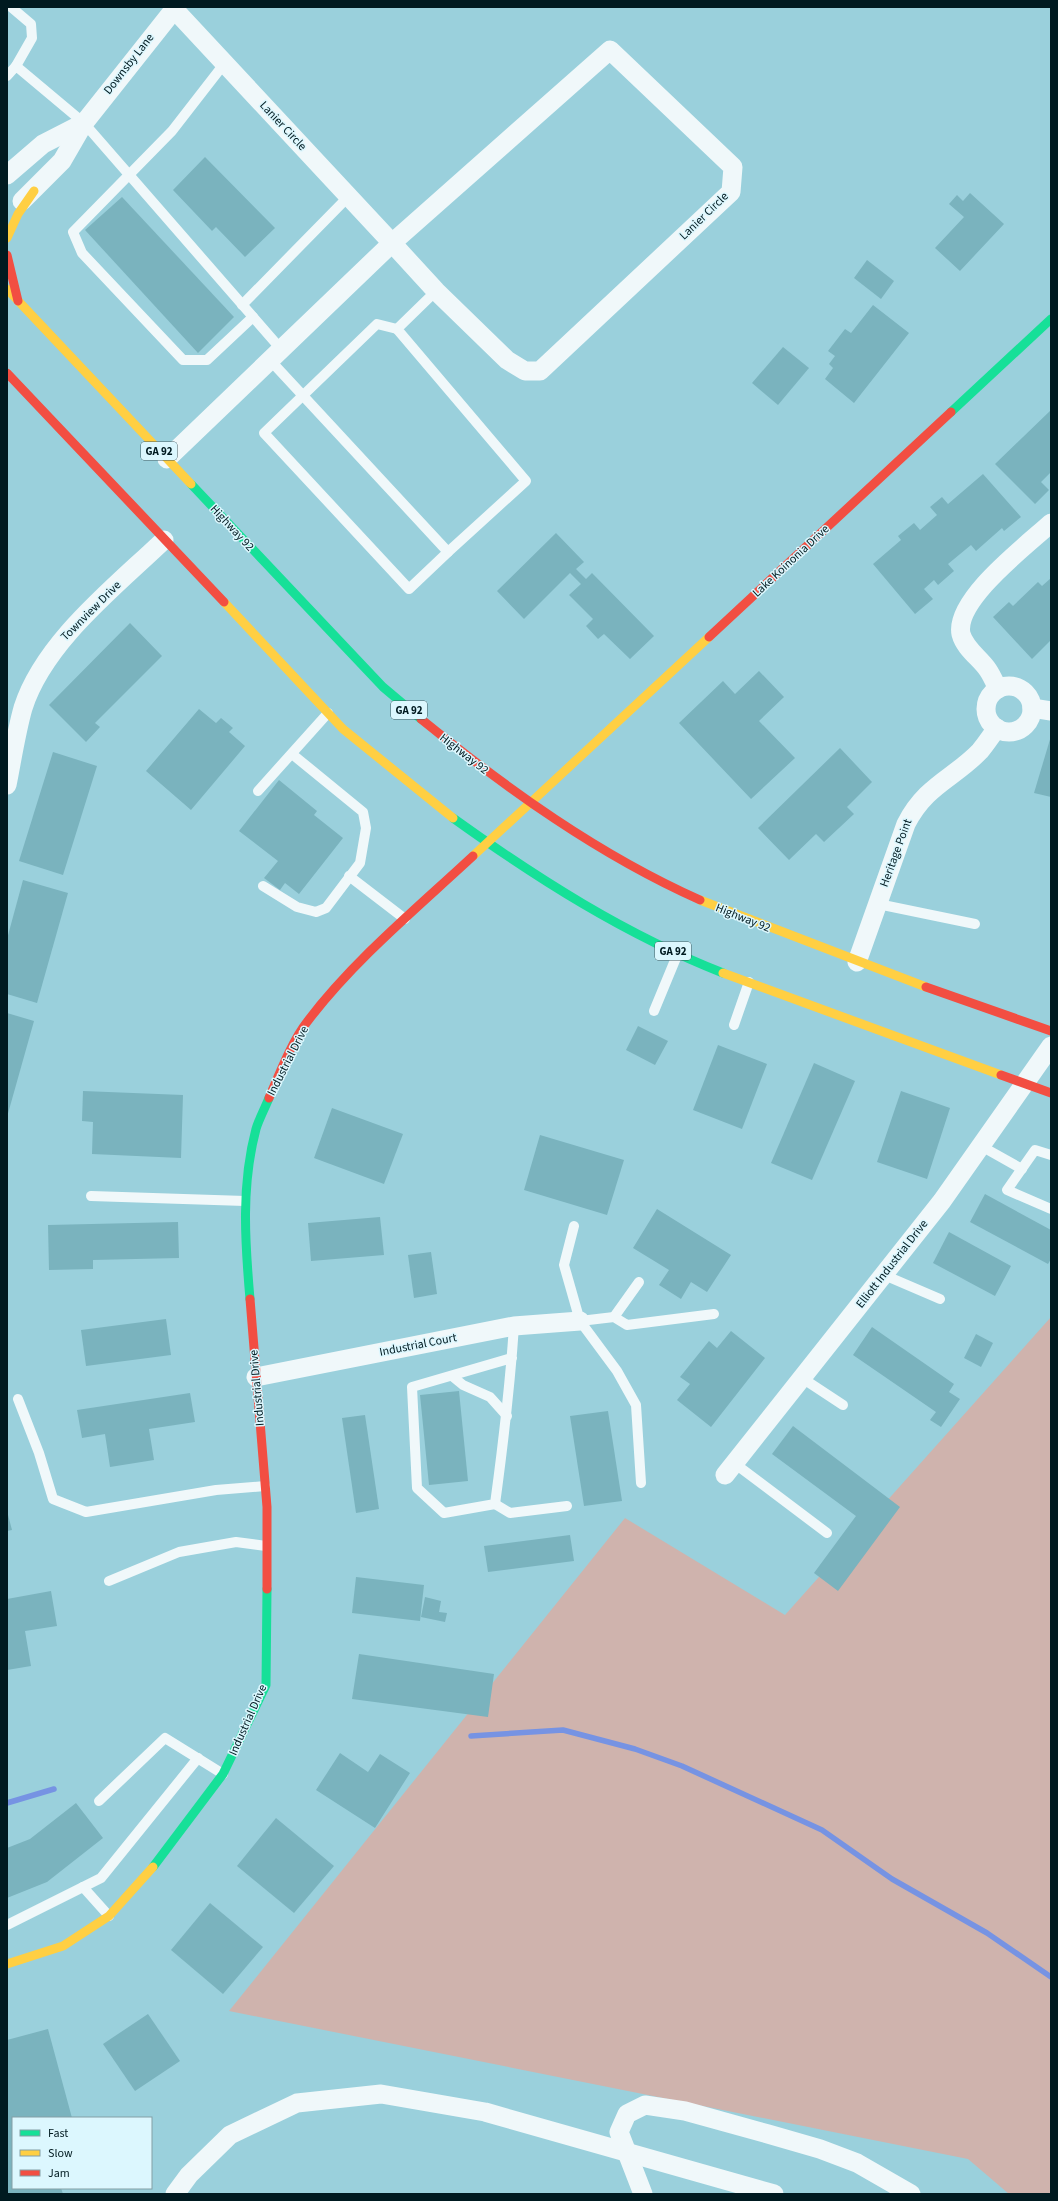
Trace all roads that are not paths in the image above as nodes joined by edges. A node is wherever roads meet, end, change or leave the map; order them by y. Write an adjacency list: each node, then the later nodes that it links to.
1 (11, 7): 4 (lane)
2 (175, 8): 3 (street, Lanier Circle); 6 (street, Downsby Lane)
3 (224, 64): 8 (lane); 10 (street, Lanier Circle)
4 (16, 66): 5 (lane); 6 (lane)
5 (7, 76)
6 (84, 123): 7 (street, Downsby Lane); 8 (lane); 9 (street, Downsby Lane)
7 (7, 175)
8 (128, 176): 18 (lane); 19 (lane)
9 (34, 191): 11 (street, Downsby Lane); 12 (main road)
10 (349, 196): 13 (street, Lanier Circle); 18 (lane)
11 (7, 214)
12 (7, 238)
13 (392, 243): 16 (street, Lanier Circle); 16 (street, Lanier Circle); 22 (street, Lanier Circle)
14 (7, 255): 17 (main road)
15 (7, 289): 17 (main road, Highway 92 / GA 92)
16 (436, 291): 21 (lane)
17 (18, 301): 25 (main road, Highway 92 / GA 92)
18 (242, 304): 19 (lane)
19 (253, 317): 22 (lane)
20 (1051, 320): 38 (main road, Lake Koinonia Drive)
21 (397, 329): 24 (lane); 28 (lane)
22 (275, 353): 24 (lane); 25 (street, Lanier Circle)
23 (7, 373): 27 (main road, GA 92)
24 (304, 396): 28 (lane); 28 (lane)
25 (167, 459): 38 (main road, Highway 92 / GA 92)
26 (1051, 523): 29 (street)
27 (164, 540): 32 (main road, GA 92); 34 (street, Townview Drive)
28 (448, 552)
29 (998, 689): 30 (street); 33 (street)
30 (1032, 708): 31 (street); 33 (street)
31 (1051, 711)
32 (328, 713): 35 (lane); 39 (main road, GA 92)
33 (997, 728): 42 (street, Heritage Point)
34 (12, 732): 36 (street, Townview Drive)
35 (292, 754): 37 (lane); 40 (lane)
36 (7, 785)
37 (258, 791)
38 (530, 803): 39 (main road, Industrial Drive); 46 (main road, Highway 92 / GA 92)
39 (488, 844): 43 (main road, Industrial Drive); 45 (main road, GA 92)
40 (350, 876): 41 (lane); 43 (lane)
41 (263, 886)
42 (878, 904): 44 (lane); 46 (street, Heritage Point)
43 (405, 919): 58 (main road, Industrial Drive)
44 (975, 924)
45 (678, 953): 47 (main road, GA 92); 48 (lane)
46 (857, 962): 50 (main road, Highway 92 / GA 92)
47 (748, 982): 49 (lane); 52 (main road, GA 92)
48 (654, 1011)
49 (734, 1025)
50 (1051, 1031)
51 (1051, 1046): 52 (street, Elliott Industrial Drive)
52 (1026, 1084): 53 (main road, GA 92); 54 (street, Elliott Industrial Drive)
53 (1051, 1093)
54 (981, 1146): 56 (lane); 61 (street, Elliott Industrial Drive)
55 (1051, 1155): 56 (lane)
56 (1022, 1169): 59 (lane)
57 (91, 1196): 58 (lane)
58 (245, 1201): 70 (main road, Industrial Drive)
59 (1051, 1209)
60 (574, 1226): 66 (lane)
61 (884, 1275): 63 (lane); 71 (street, Elliott Industrial Drive)
62 (640, 1282): 65 (lane)
63 (940, 1300)
64 (714, 1314): 65 (lane)
65 (614, 1317): 66 (lane)
66 (580, 1321): 67 (street, Industrial Court); 76 (lane)
67 (514, 1326): 68 (lane); 70 (street, Industrial Court)
68 (512, 1358): 69 (lane); 74 (lane)
69 (452, 1376): 74 (lane); 78 (lane)
70 (256, 1377): 77 (main road, Industrial Drive)
71 (802, 1378): 73 (lane); 75 (street, Elliott Industrial Drive)
72 (18, 1398): 77 (lane)
73 (843, 1405)
74 (507, 1416): 78 (lane)
75 (730, 1469): 80 (lane)
76 (641, 1483)
77 (265, 1486): 81 (main road, Industrial Drive)
78 (495, 1504): 79 (lane)
79 (567, 1506)
80 (827, 1533)
81 (266, 1546): 82 (lane); 84 (main road, Industrial Drive)
82 (108, 1581)
83 (198, 1758): 84 (lane); 85 (lane); 86 (lane)
84 (223, 1774): 87 (main road, Industrial Drive)
85 (99, 1801)
86 (83, 1887): 87 (lane); 88 (lane)
87 (109, 1916): 89 (main road, Industrial Drive)
88 (7, 1925)
89 (7, 1964)
90 (627, 2153): 91 (street); 92 (street); 93 (street); 95 (street)
91 (734, 2188): 94 (street)
92 (175, 2194)
93 (643, 2194)
94 (774, 2194)
95 (911, 2194)

